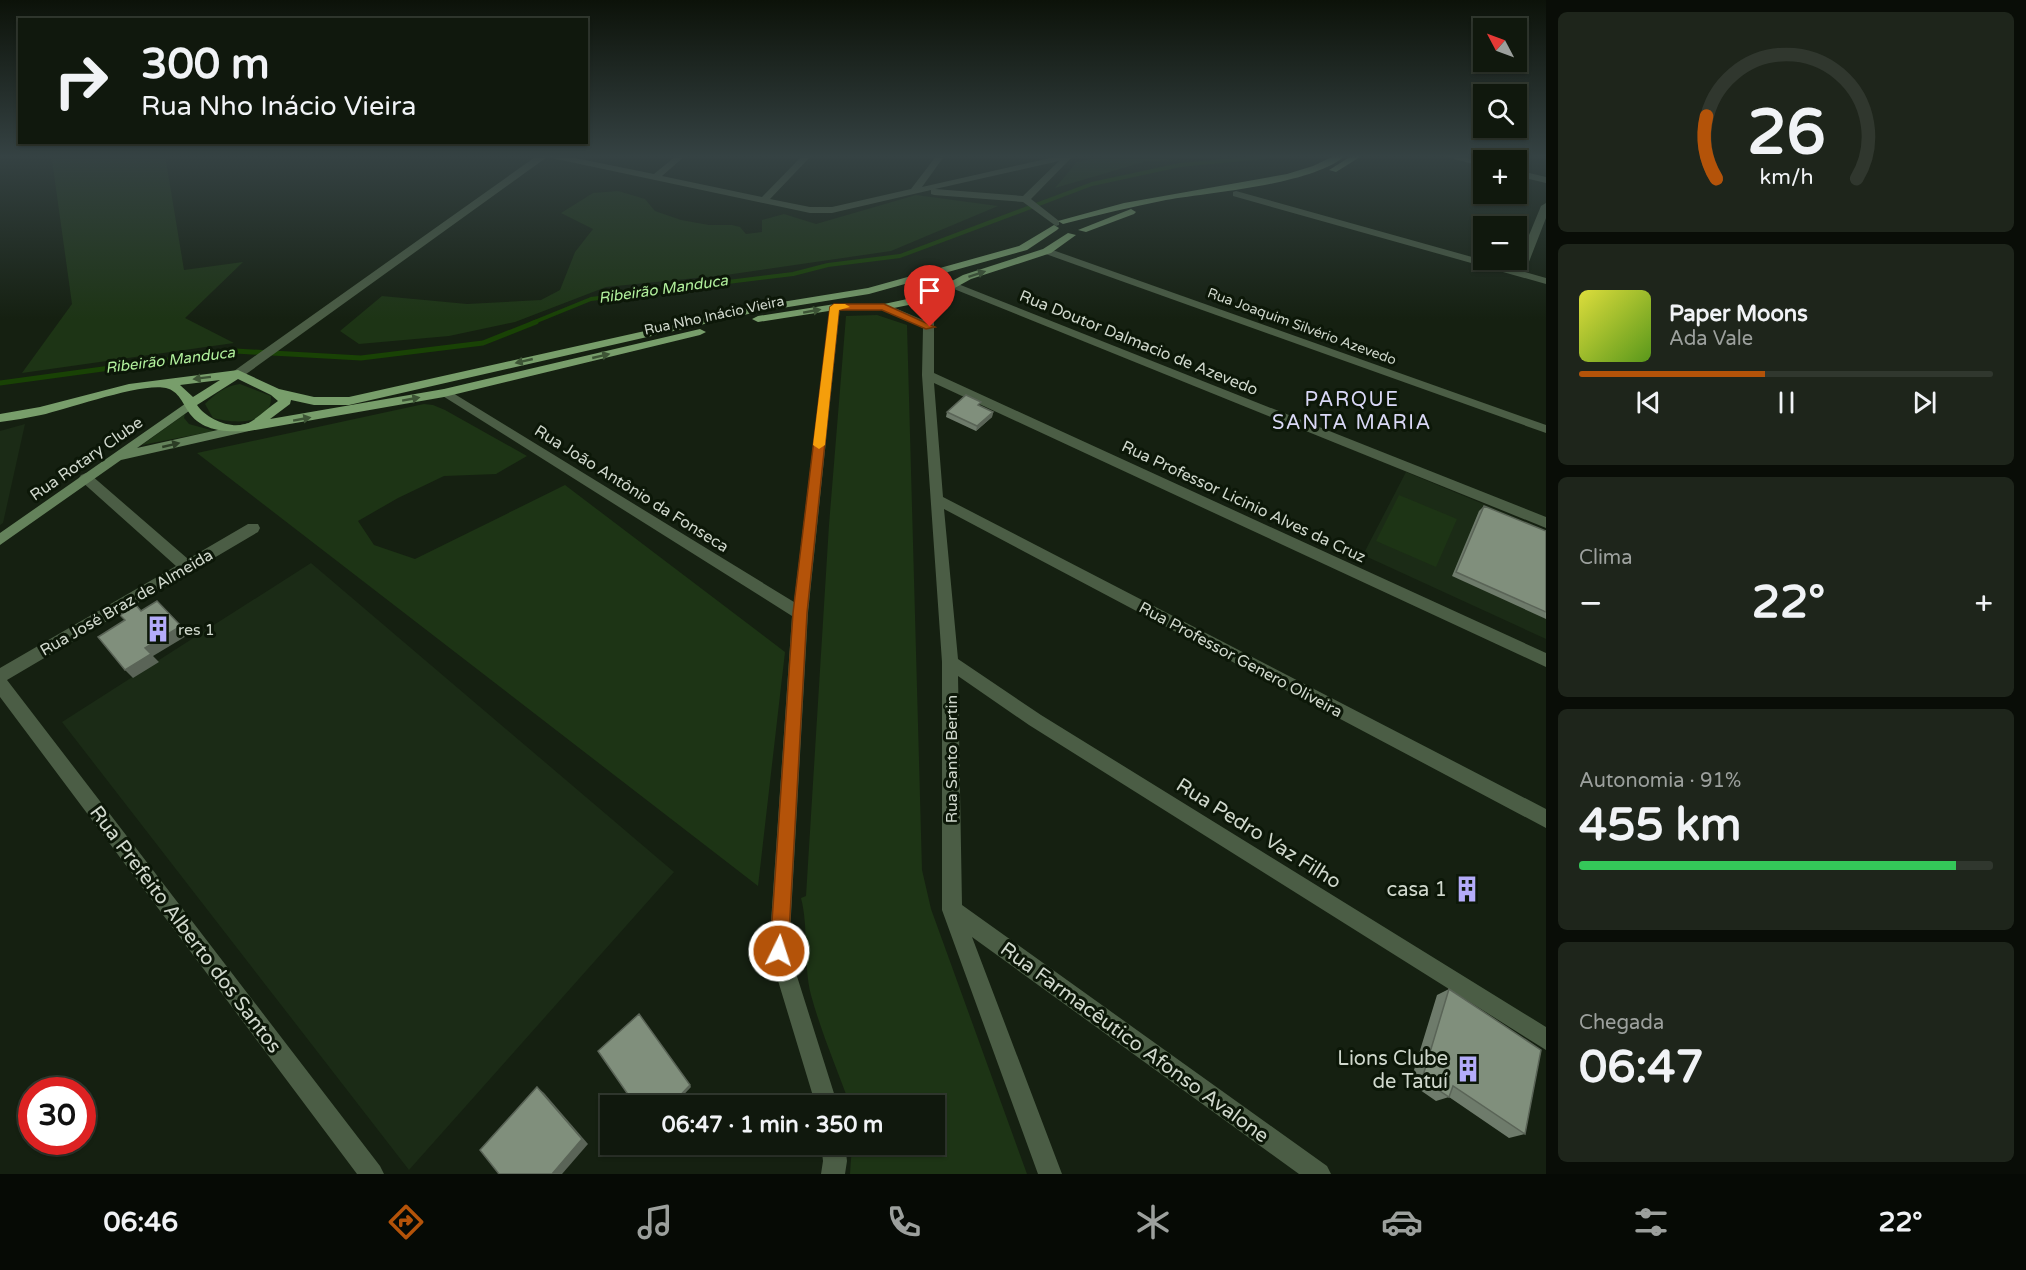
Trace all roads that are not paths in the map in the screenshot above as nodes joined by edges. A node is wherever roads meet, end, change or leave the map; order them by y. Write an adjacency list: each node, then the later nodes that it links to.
1 (466, 210): 22 (street)
2 (809, 210): 3 (street)
3 (833, 210)
4 (1038, 210): 9 (street)
5 (1100, 210): 9 (main road, Rua Nho Inácio Vieira)
6 (1145, 210): 11 (main road, Rua Nho Inácio Vieira)
7 (1293, 210): 14 (street)
8 (1545, 210): 10 (street)
9 (1058, 224): 11 (main road); 12 (main road); 17 (main road, Rua Nho Inácio Vieira)
10 (1542, 225): 14 (street)
11 (1083, 230): 12 (main road, Rua Nho Inácio Vieira)
12 (1071, 236): 13 (main road, Rua Nho Inácio Vieira)
13 (1047, 251): 16 (main road, Rua Nho Inácio Vieira, one-way to 13); 31 (street, Rua Joaquim Silvério Azevedo)
14 (1519, 273): 15 (street)
15 (1546, 281)
16 (953, 285): 18 (main road, Rua Nho Inácio Vieira); 35 (street, Rua Doutor Dalmacio de Azevedo)
17 (869, 291): 20 (main road); 28 (main road, Rua Nho Inácio Vieira, one-way to 28)
18 (929, 298): 20 (main road, Rua Nho Inácio Vieira); 21 (street, Rua Santo Bertin)
19 (834, 307): 20 (main road, Rua Nho Inácio Vieira); 26 (main road, Rua Nho Inácio Vieira, one-way to 19); 39 (street)
20 (884, 307): 21 (street)
21 (930, 327): 23 (street, Rua Santo Bertin)
22 (238, 374): 24 (main road, one-way to 24); 25 (main road); 27 (main road)
23 (928, 375): 34 (street, Rua Santo Bertin); 40 (street, Rua Professor Licinio Alves da Cruz)
24 (165, 383): 27 (main road); 29 (main road)
25 (275, 392): 28 (main road); 30 (main road)
26 (444, 393): 28 (main road, Rua Nho Inácio Vieira, one-way to 26); 39 (street, Rua João Antônio da Fonseca)
27 (192, 403): 30 (main road); 32 (main road, Rua Rotary Clube)
28 (351, 405): 30 (main road, one-way to 28)
29 (0, 418)
30 (249, 428): 32 (main road, one-way to 30)
31 (1546, 429)
32 (114, 458): 33 (main road, Rua Rotary Clube)
33 (86, 478): 37 (main road, Rua Rotary Clube); 38 (street)
34 (936, 500): 41 (street, Rua Santo Bertin); 44 (street, Rua Professor Genero Oliveira)
35 (1546, 523)
36 (253, 528): 38 (street, Rua José Braz de Almeida)
37 (0, 540)
38 (187, 567): 42 (street, Rua José Braz de Almeida)
39 (800, 613): 47 (street)
40 (1546, 660)
41 (950, 662): 45 (street, Rua Santo Bertin); 46 (street, Rua Pedro Vaz Filho)
42 (0, 676)
43 (0, 684): 49 (street, Rua Prefeito Alberto dos Santos)
44 (1546, 819)
45 (952, 910): 51 (street, Rua Santo Bertin); 52 (street, Rua Farmacêutico Afonso Avalone)
46 (1546, 1039)
47 (824, 1095)
48 (834, 1155): 50 (street)
49 (372, 1174)
50 (833, 1174)
51 (1050, 1174)
52 (1319, 1174)

